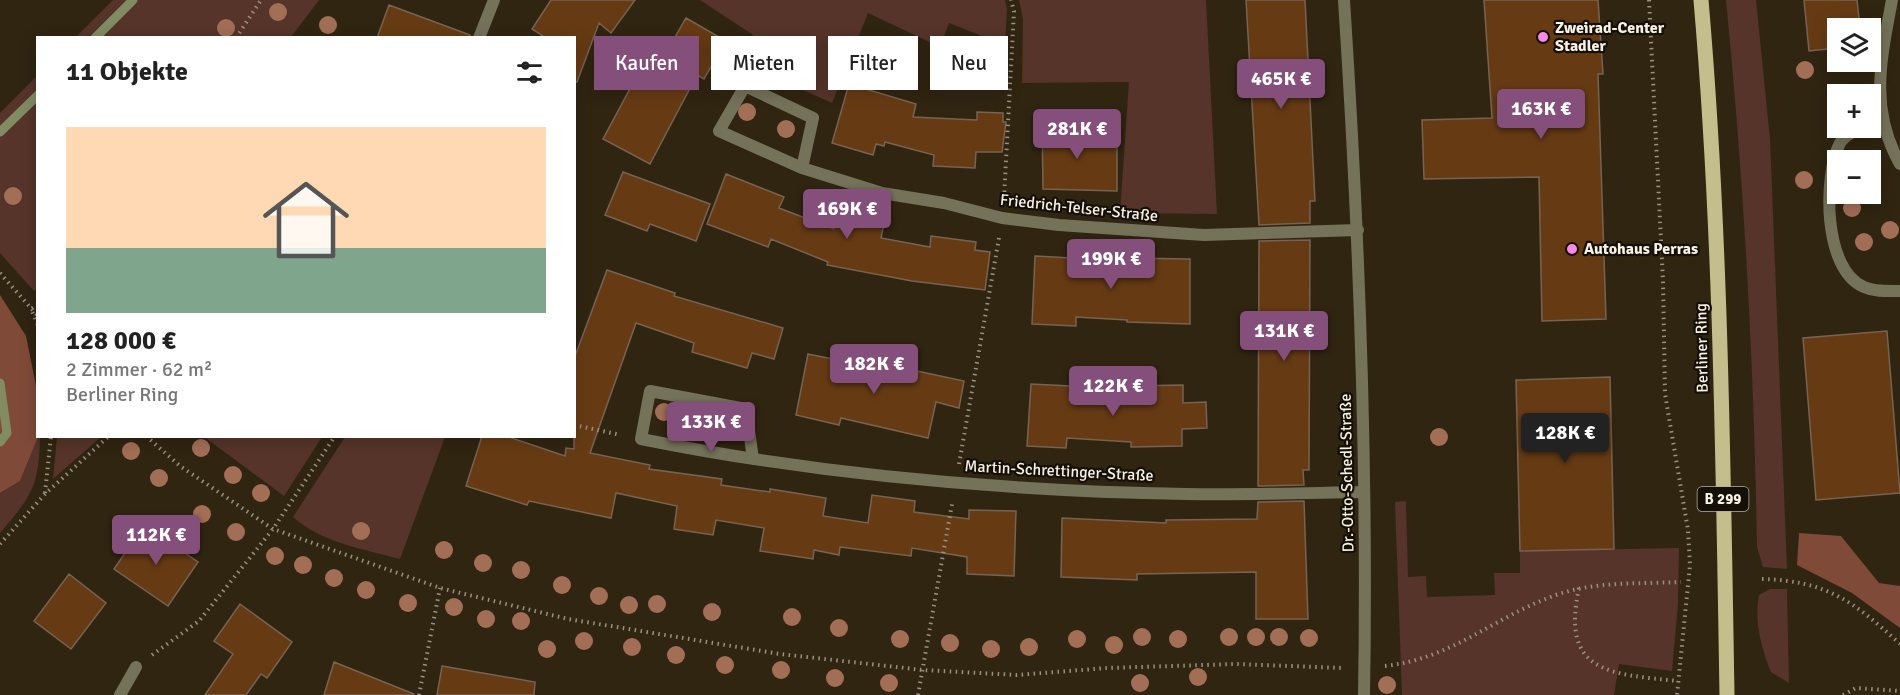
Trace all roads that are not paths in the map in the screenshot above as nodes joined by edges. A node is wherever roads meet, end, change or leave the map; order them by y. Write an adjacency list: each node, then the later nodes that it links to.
1 (494, 0): 5 (street)
2 (1344, 0): 11 (street, Dr.-Otto-Schedl-Straße)
3 (1701, 0): 18 (main road, Berliner Ring / B 299)
4 (1892, 0): 6 (street)
5 (480, 36)
6 (1879, 84)
7 (1881, 132): 9 (street)
8 (1846, 138): 12 (street)
9 (1900, 164)
10 (802, 168): 10 (street, Friedrich-Telser-Straße); 11 (street, Friedrich-Telser-Straße)
11 (1359, 230): 14 (street, Dr.-Otto-Schedl-Straße)
12 (1900, 291)
13 (753, 459): 13 (street, Martin-Schrettinger-Straße); 14 (street, Martin-Schrettinger-Straße)
14 (1364, 492): 17 (street, Dr.-Otto-Schedl-Straße)
15 (136, 667): 16 (street)
16 (120, 695)
17 (1364, 695)
18 (1727, 695)

